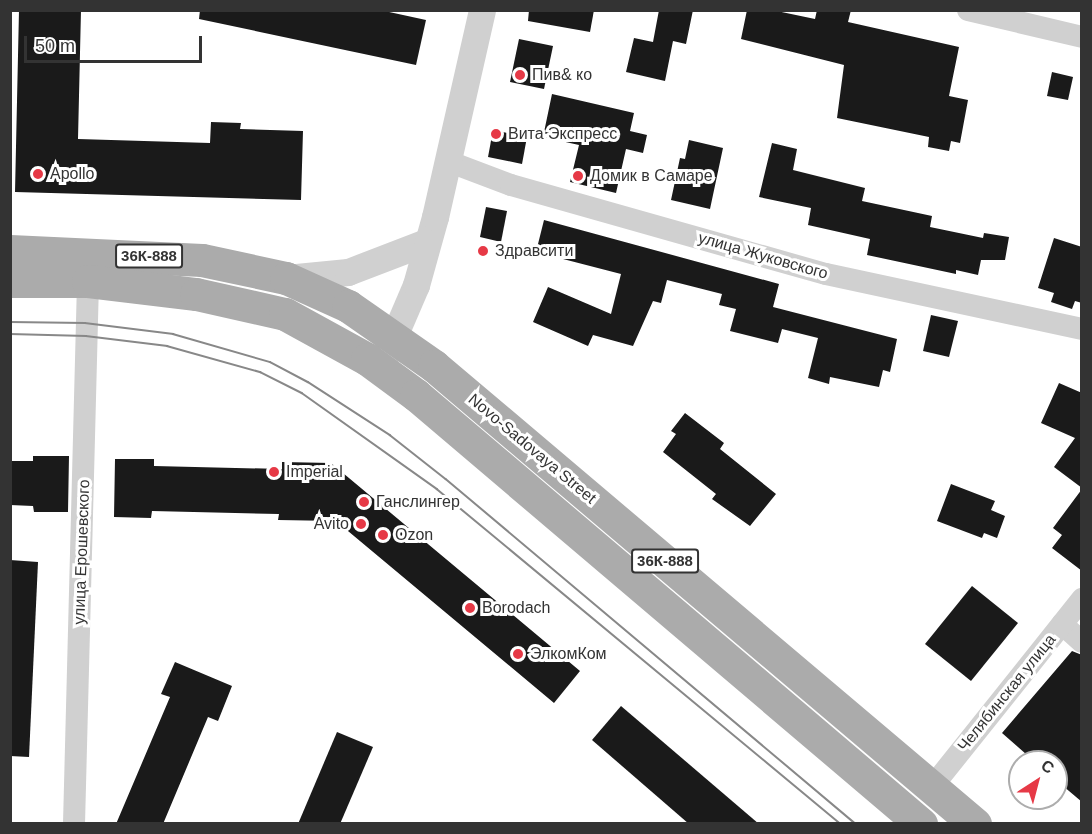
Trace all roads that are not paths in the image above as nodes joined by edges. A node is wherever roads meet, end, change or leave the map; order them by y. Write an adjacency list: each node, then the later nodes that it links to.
1 (482, 10): 4 (street)
2 (968, 10): 3 (street)
3 (1082, 37)
4 (450, 162): 5 (street); 10 (street, улица Жуковского)
5 (426, 242): 7 (street); 11 (street)
6 (10, 251): 7 (main road, Novo-Sadovaya Street / 36К-888)
7 (286, 278): 11 (main road, Novo-Sadovaya Street / 36К-888)
8 (10, 281): 9 (main road, Novo-Sadovaya Street)
9 (88, 281): 12 (main road, Novo-Sadovaya Street); 17 (street, улица Ерошевского)
10 (1082, 329)
11 (396, 336): 12 (street); 16 (main road, Novo-Sadovaya Street / 36К-888)
12 (378, 367): 18 (main road, Novo-Sadovaya Street)
13 (1081, 600): 14 (street, Челябинская улица)
14 (1062, 624): 15 (street); 16 (street, Челябинская улица)
15 (1082, 642)
16 (932, 787): 19 (main road, Novo-Sadovaya Street / 36К-888)
17 (74, 824)
18 (921, 824)
19 (975, 824)

